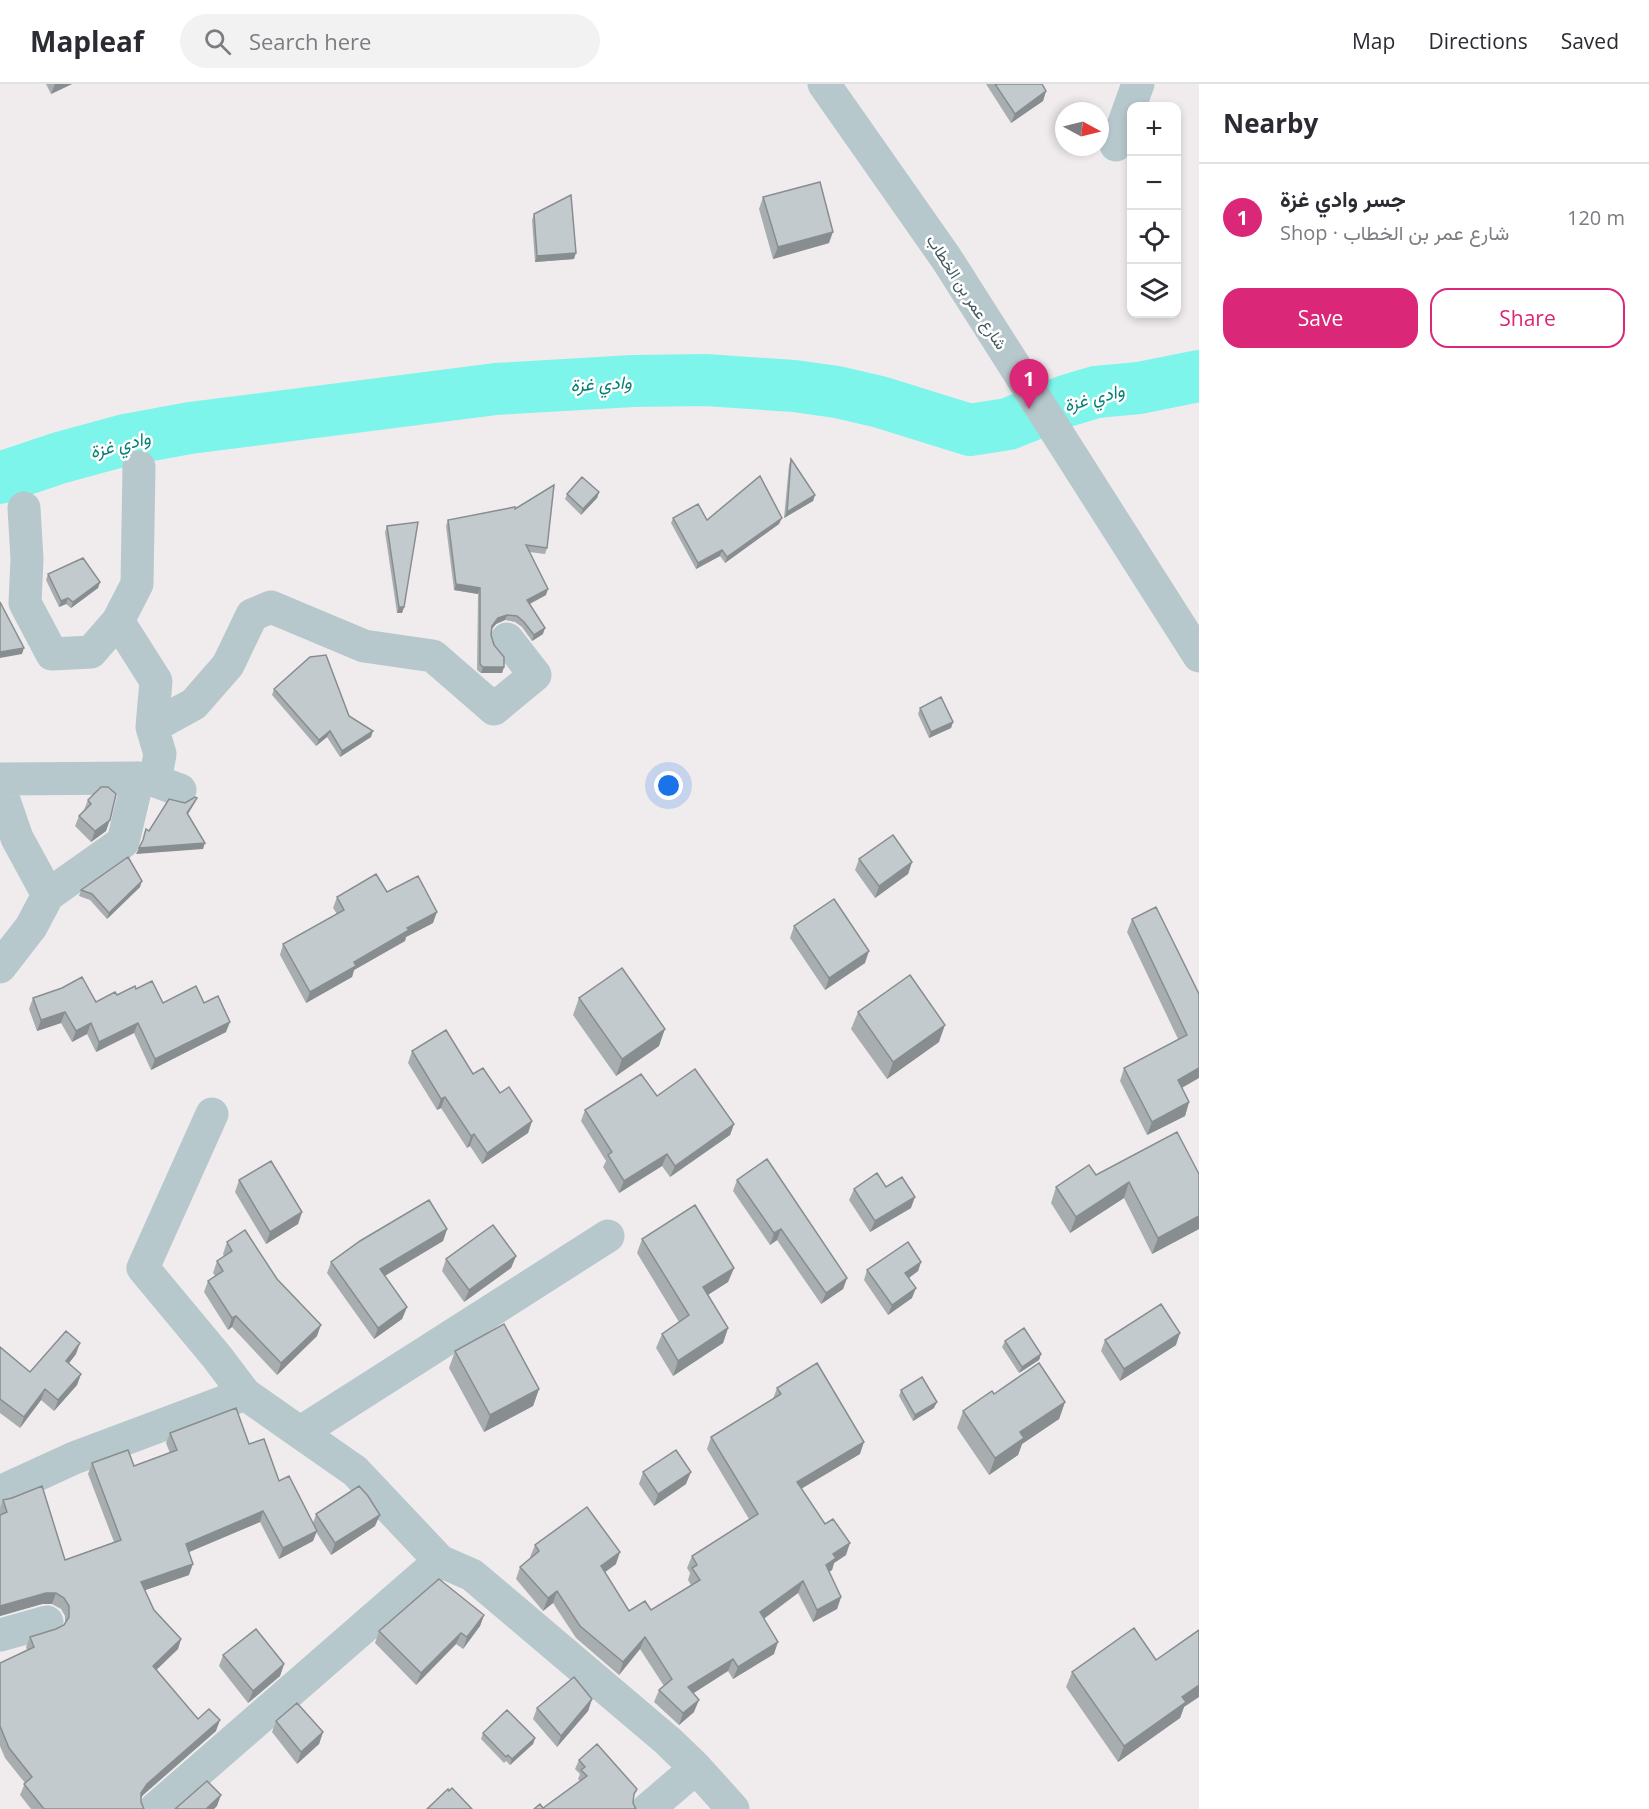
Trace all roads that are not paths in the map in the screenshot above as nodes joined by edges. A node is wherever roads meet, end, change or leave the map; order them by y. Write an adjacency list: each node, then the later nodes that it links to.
1 (824, 84): 8 (street, شارع عمر بن الخطاب)
2 (1138, 84): 3 (street)
3 (1116, 145)
4 (139, 466): 6 (street)
5 (24, 508): 6 (street)
6 (118, 621): 9 (street)
7 (507, 639): 9 (street)
8 (1199, 656)
9 (152, 727): 11 (street)
10 (0, 779): 11 (street)
11 (158, 783): 13 (street)
12 (0, 789): 13 (street)
13 (48, 895): 14 (street)
14 (0, 967)
15 (212, 1114): 17 (street)
16 (608, 1236): 18 (street)
17 (245, 1394): 18 (street); 19 (street)
18 (301, 1432): 20 (street)
19 (0, 1492)
20 (441, 1561): 23 (street); 24 (street)
21 (47, 1622): 22 (street)
22 (0, 1635)
23 (696, 1768): 25 (street); 26 (street)
24 (155, 1809)
25 (648, 1809)
26 (733, 1809)

